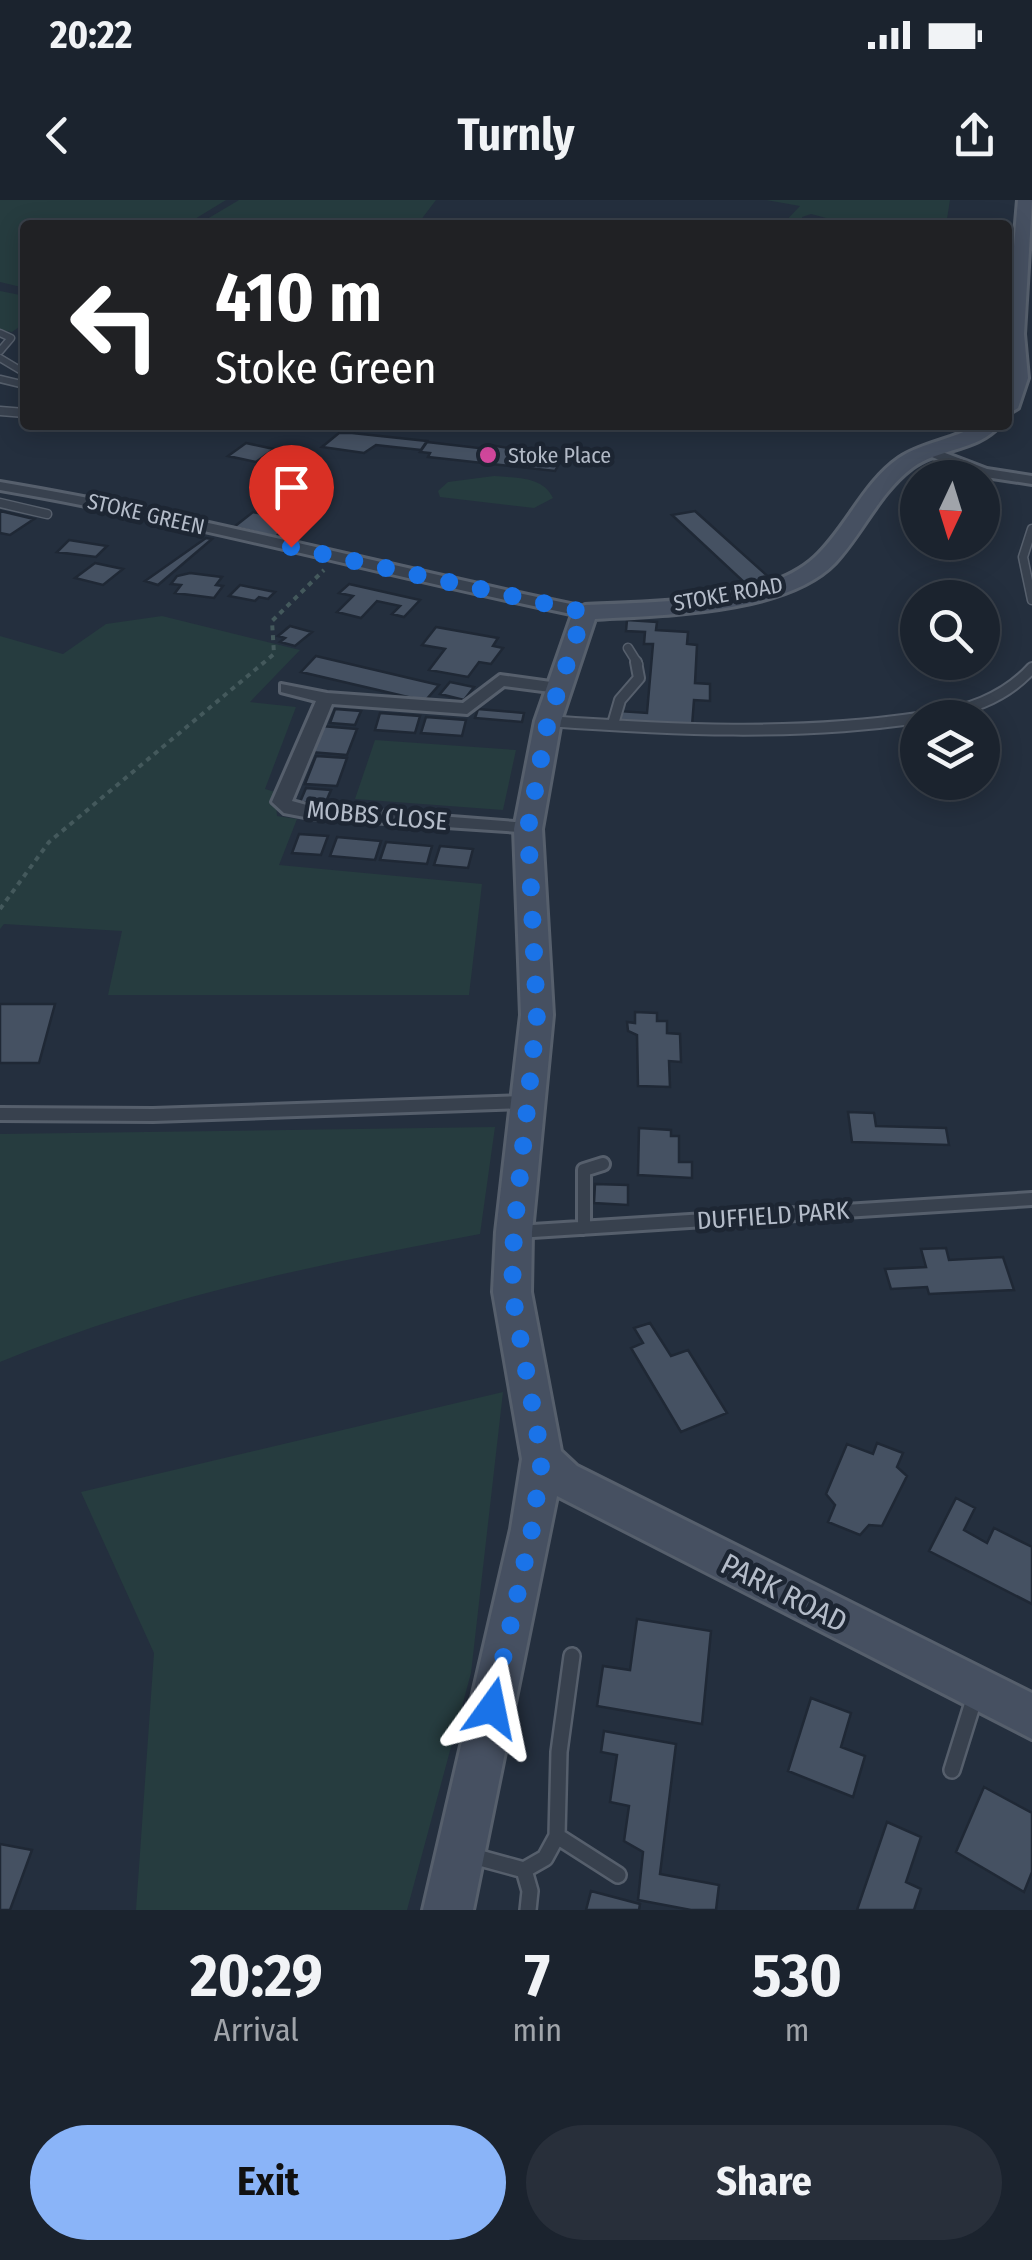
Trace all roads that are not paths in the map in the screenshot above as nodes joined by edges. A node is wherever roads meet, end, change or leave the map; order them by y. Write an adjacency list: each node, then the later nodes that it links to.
1 (1026, 200): 8 (main road)
2 (0, 333): 3 (lane)
3 (0, 350)
4 (20, 376): 6 (lane)
5 (0, 379): 6 (lane)
6 (11, 380): 7 (lane)
7 (20, 383)
8 (1012, 396)
9 (984, 430): 10 (main road, STOKE ROAD)
10 (932, 452): 11 (street); 17 (main road, STOKE ROAD)
11 (1032, 480)
12 (0, 486): 17 (street, STOKE GREEN)
13 (0, 503): 14 (lane)
14 (47, 514)
15 (1032, 529): 16 (lane)
16 (1032, 600)
17 (584, 612): 23 (main road)
18 (628, 648): 25 (lane)
19 (1032, 668): 22 (lane)
20 (286, 688): 21 (street)
21 (327, 698): 23 (street); 26 (street, MOBBS CLOSE)
22 (990, 700)
23 (553, 705): 25 (lane); 26 (main road)
24 (900, 721): 25 (lane)
25 (612, 724)
26 (528, 828): 27 (main road)
27 (530, 1102): 28 (lane); 32 (main road)
28 (0, 1114)
29 (603, 1164): 31 (lane)
30 (1032, 1200): 31 (lane, DUFFIELD PARK)
31 (584, 1228): 32 (lane, DUFFIELD PARK)
32 (514, 1232): 33 (main road)
33 (542, 1459): 35 (main road, PARK ROAD); 39 (main road)
34 (572, 1656): 38 (lane)
35 (976, 1692): 36 (main road, PARK ROAD); 37 (lane)
36 (1032, 1717)
37 (952, 1770)
38 (557, 1836): 40 (lane); 41 (lane)
39 (460, 1852): 40 (lane); 42 (main road)
40 (524, 1870): 43 (lane)
41 (618, 1875)
42 (448, 1910)
43 (528, 1910)

